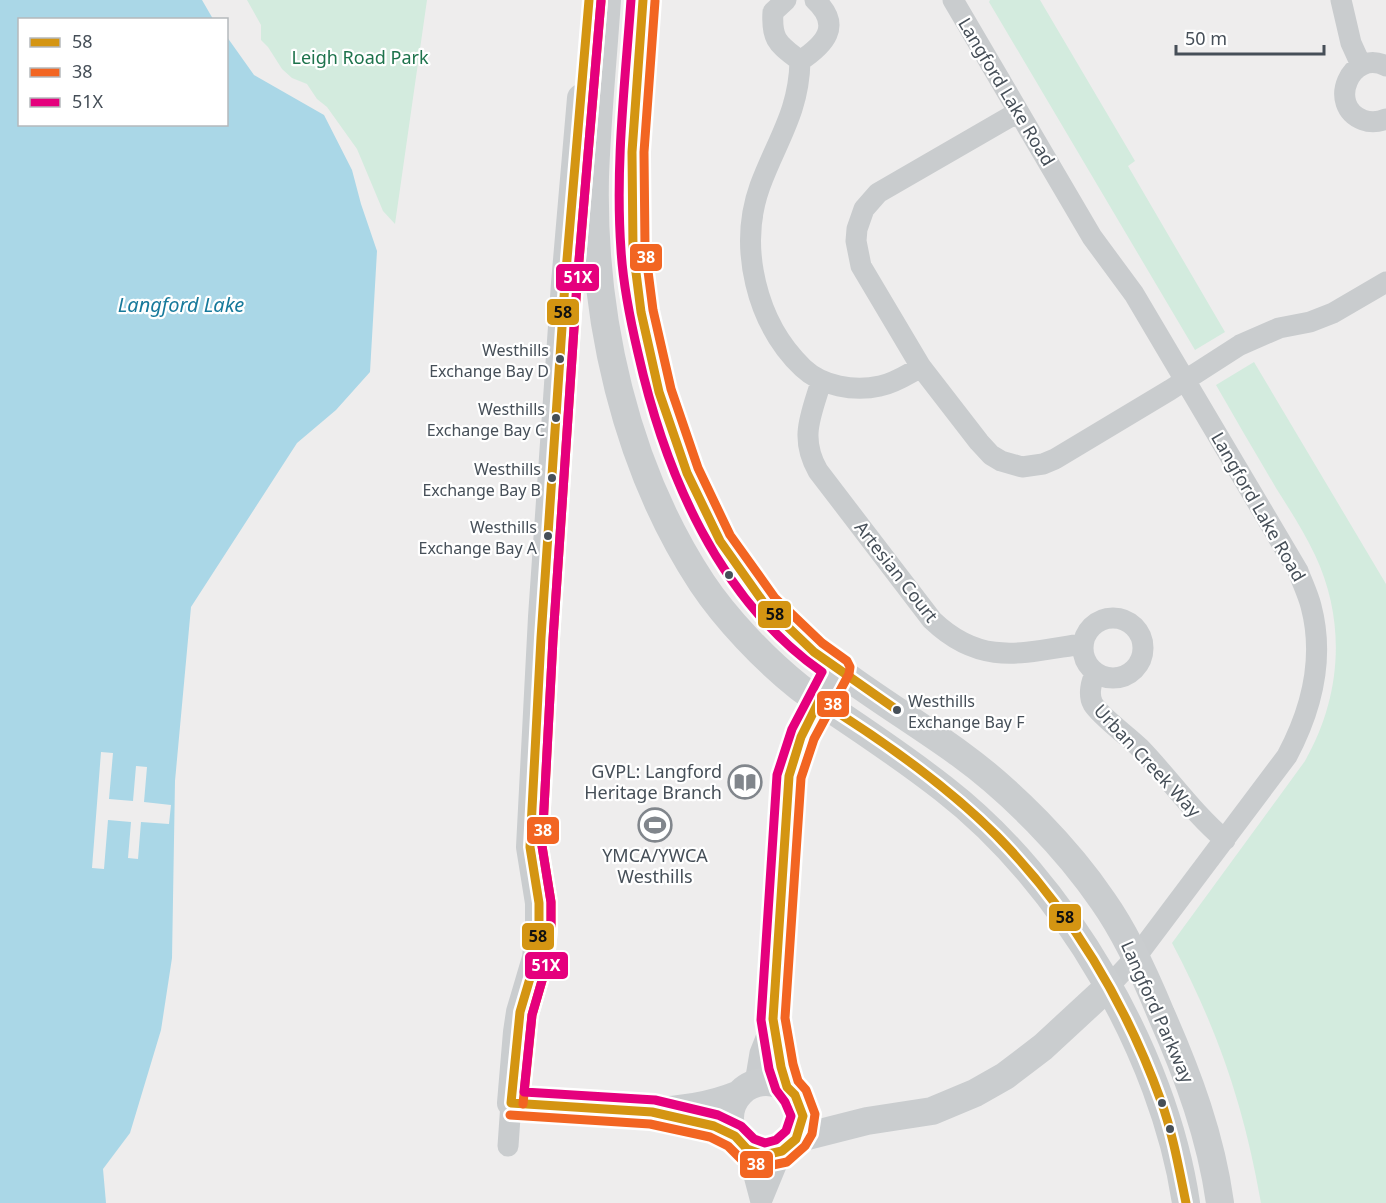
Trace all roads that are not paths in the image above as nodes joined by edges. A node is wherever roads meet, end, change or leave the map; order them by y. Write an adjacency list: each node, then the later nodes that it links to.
1 (589, 0): 27 (main road)
2 (607, 0): 20 (main road, Langford Parkway)
3 (643, 0): 18 (main road, Langford Parkway)
4 (786, 0): 8 (street)
5 (815, 0): 8 (street)
6 (953, 0): 11 (street, Langford Lake Road)
7 (1341, 0): 9 (street)
8 (800, 61): 16 (street)
9 (1361, 65): 10 (street); 12 (street)
10 (1386, 66)
11 (1018, 112): 14 (street); 15 (street, Langford Lake Road)
12 (1386, 119)
13 (1386, 282): 15 (street)
14 (921, 367): 15 (street); 16 (street)
15 (1185, 380): 21 (street, Langford Lake Road)
16 (821, 382): 17 (street, Artesian Court)
17 (1082, 644): 19 (street); 19 (street)
18 (838, 669): 20 (street); 22 (main road, Langford Parkway)
19 (1096, 673): 21 (street, Urban Creek Way)
20 (819, 701): 23 (main road, Langford Parkway); 24 (street)
21 (1225, 840): 22 (street, Langford Lake Road)
22 (1136, 957): 23 (street, Langford Lake Road); 34 (main road, Langford Parkway)
23 (1109, 986): 29 (main road, Langford Lake Road); 33 (main road, Langford Parkway)
24 (773, 1019): 25 (street); 26 (street)
25 (746, 1089): 26 (main road); 28 (main road); 30 (main road)
26 (794, 1096): 29 (main road, Langford Lake Road); 31 (main road)
27 (511, 1103): 28 (main road); 32 (street)
28 (652, 1112): 30 (main road)
29 (867, 1121): 31 (main road, Langford Lake Road)
30 (741, 1143): 31 (main road); 31 (street)
31 (789, 1145)
32 (508, 1146)
33 (1186, 1203)
34 (1220, 1203)

